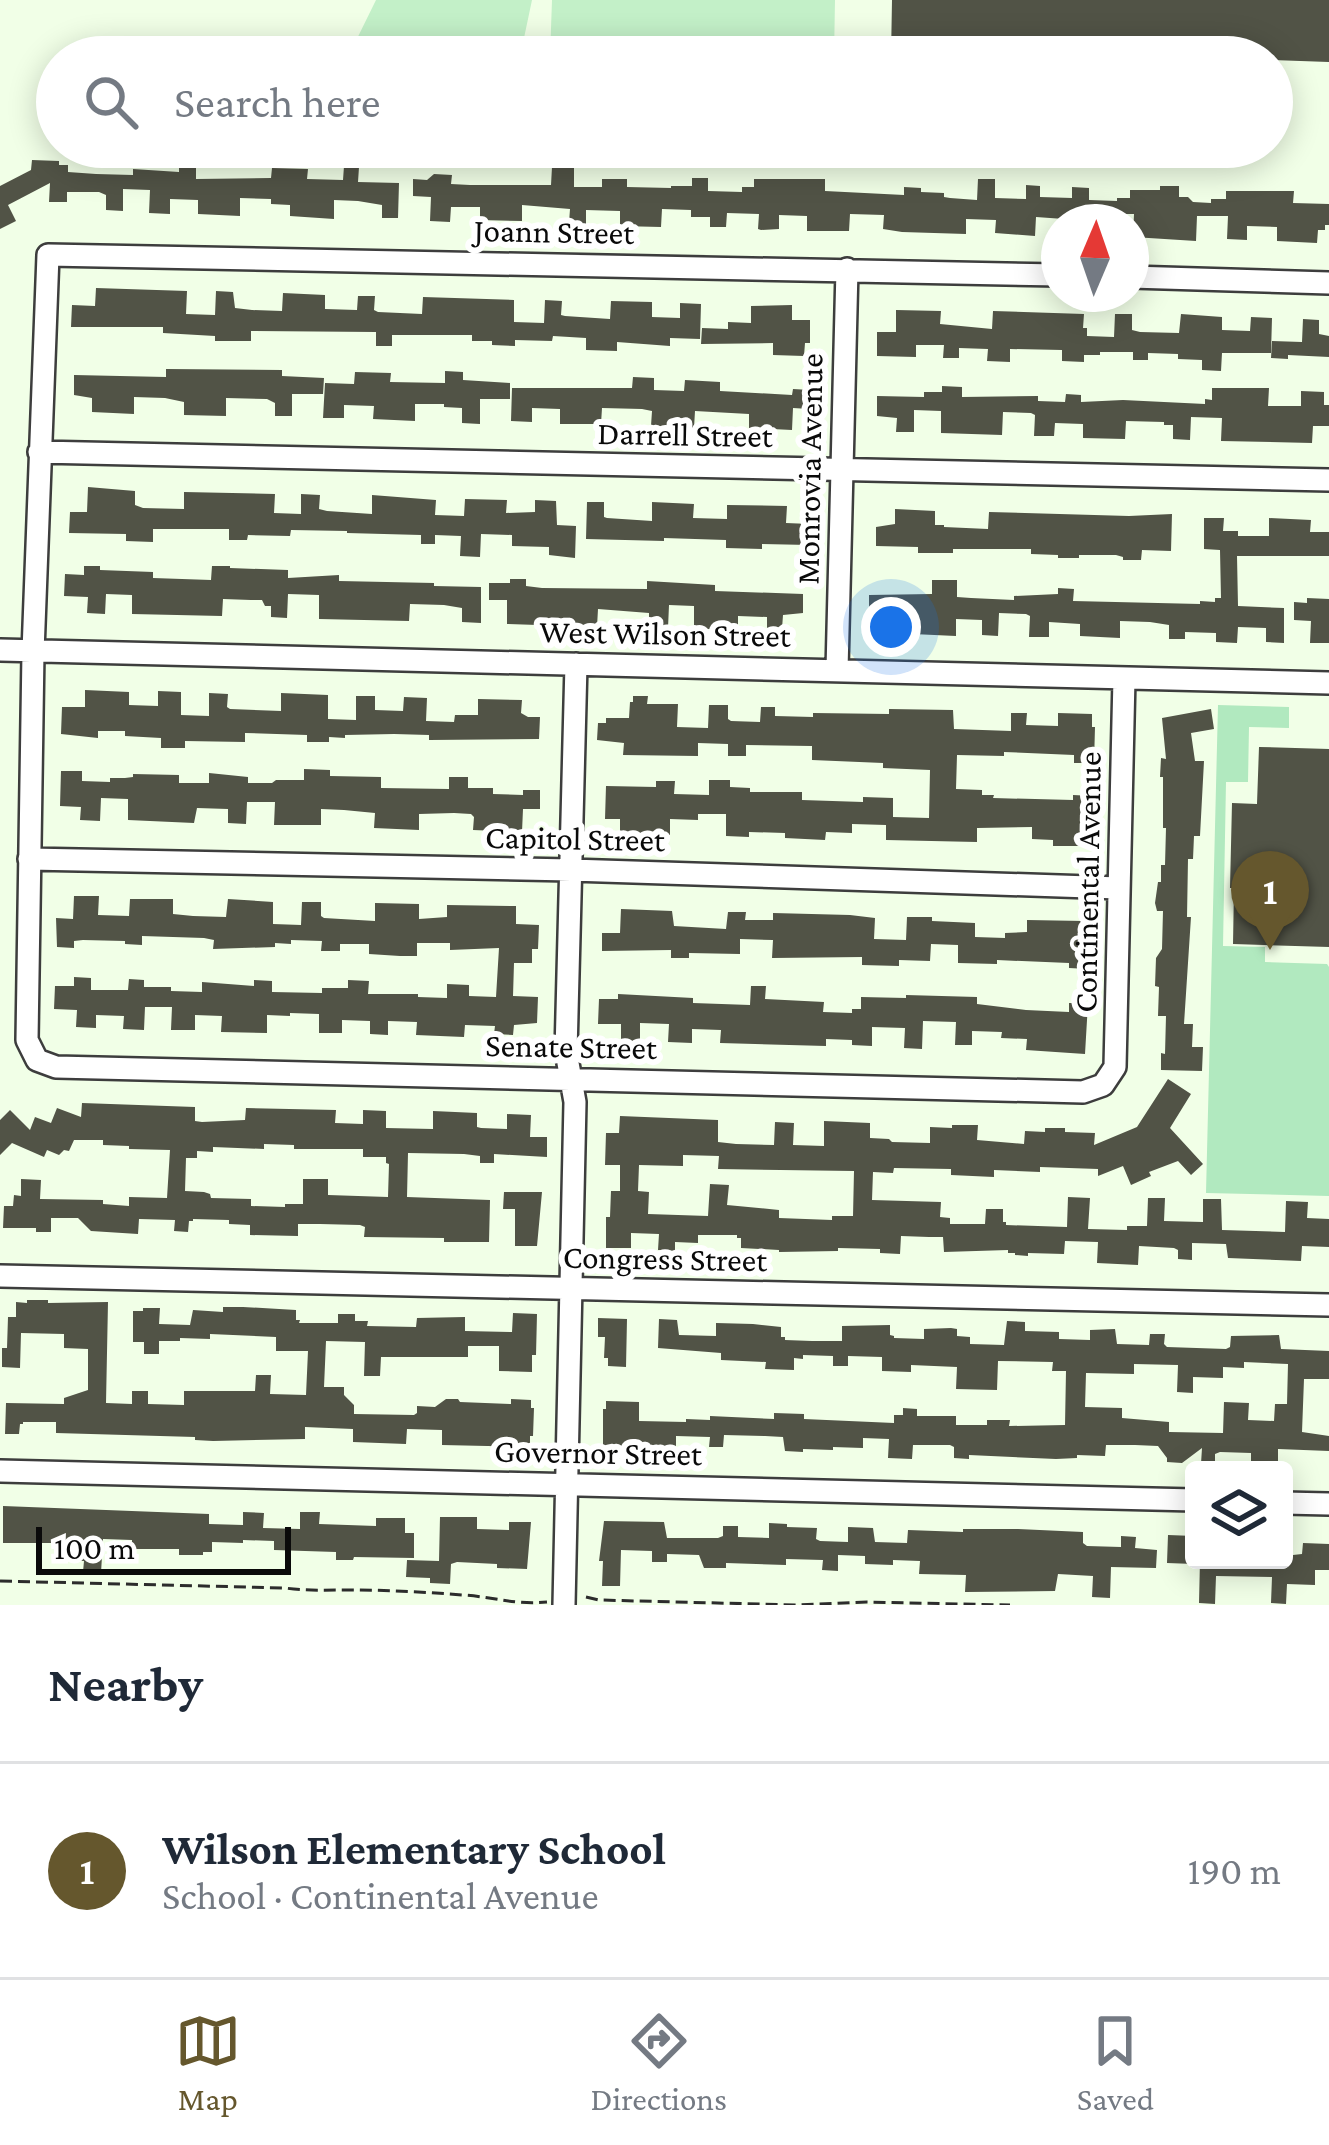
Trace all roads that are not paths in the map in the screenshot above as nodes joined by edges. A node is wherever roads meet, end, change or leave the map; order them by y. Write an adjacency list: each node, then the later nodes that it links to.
1 (847, 269): 2 (street, Joann Street); 5 (street, Joann Street); 6 (street, Monrovia Avenue)
2 (1041, 274)
3 (1149, 278): 4 (street)
4 (1329, 283)
5 (39, 452): 6 (street, Darrell Street); 9 (street)
6 (842, 470): 7 (street, Darrell Street); 11 (street, Monrovia Avenue)
7 (1329, 480)
8 (0, 650): 9 (street, West Wilson Street)
9 (33, 652): 10 (street, West Wilson Street); 14 (street)
10 (576, 664): 11 (street, West Wilson Street); 15 (street)
11 (838, 670): 12 (street, West Wilson Street)
12 (1124, 678): 13 (street, West Wilson Street); 16 (street, Continental Avenue)
13 (1329, 682)
14 (29, 859): 15 (street, Capitol Street); 17 (street, Senate Street)
15 (571, 870): 16 (street, Capitol Street); 17 (street)
16 (1119, 888): 18 (street, Continental Avenue)
17 (571, 1079): 18 (street, Senate Street); 20 (street)
18 (1103, 1085)
19 (0, 1276): 20 (street, Congress Street)
20 (570, 1288): 21 (street, Congress Street); 23 (street)
21 (1329, 1305)
22 (0, 1471): 23 (street, Governor Street)
23 (568, 1484): 24 (street, Governor Street); 27 (street)
24 (1185, 1500)
25 (1293, 1503): 26 (street)
26 (1329, 1504)
27 (564, 1602)

